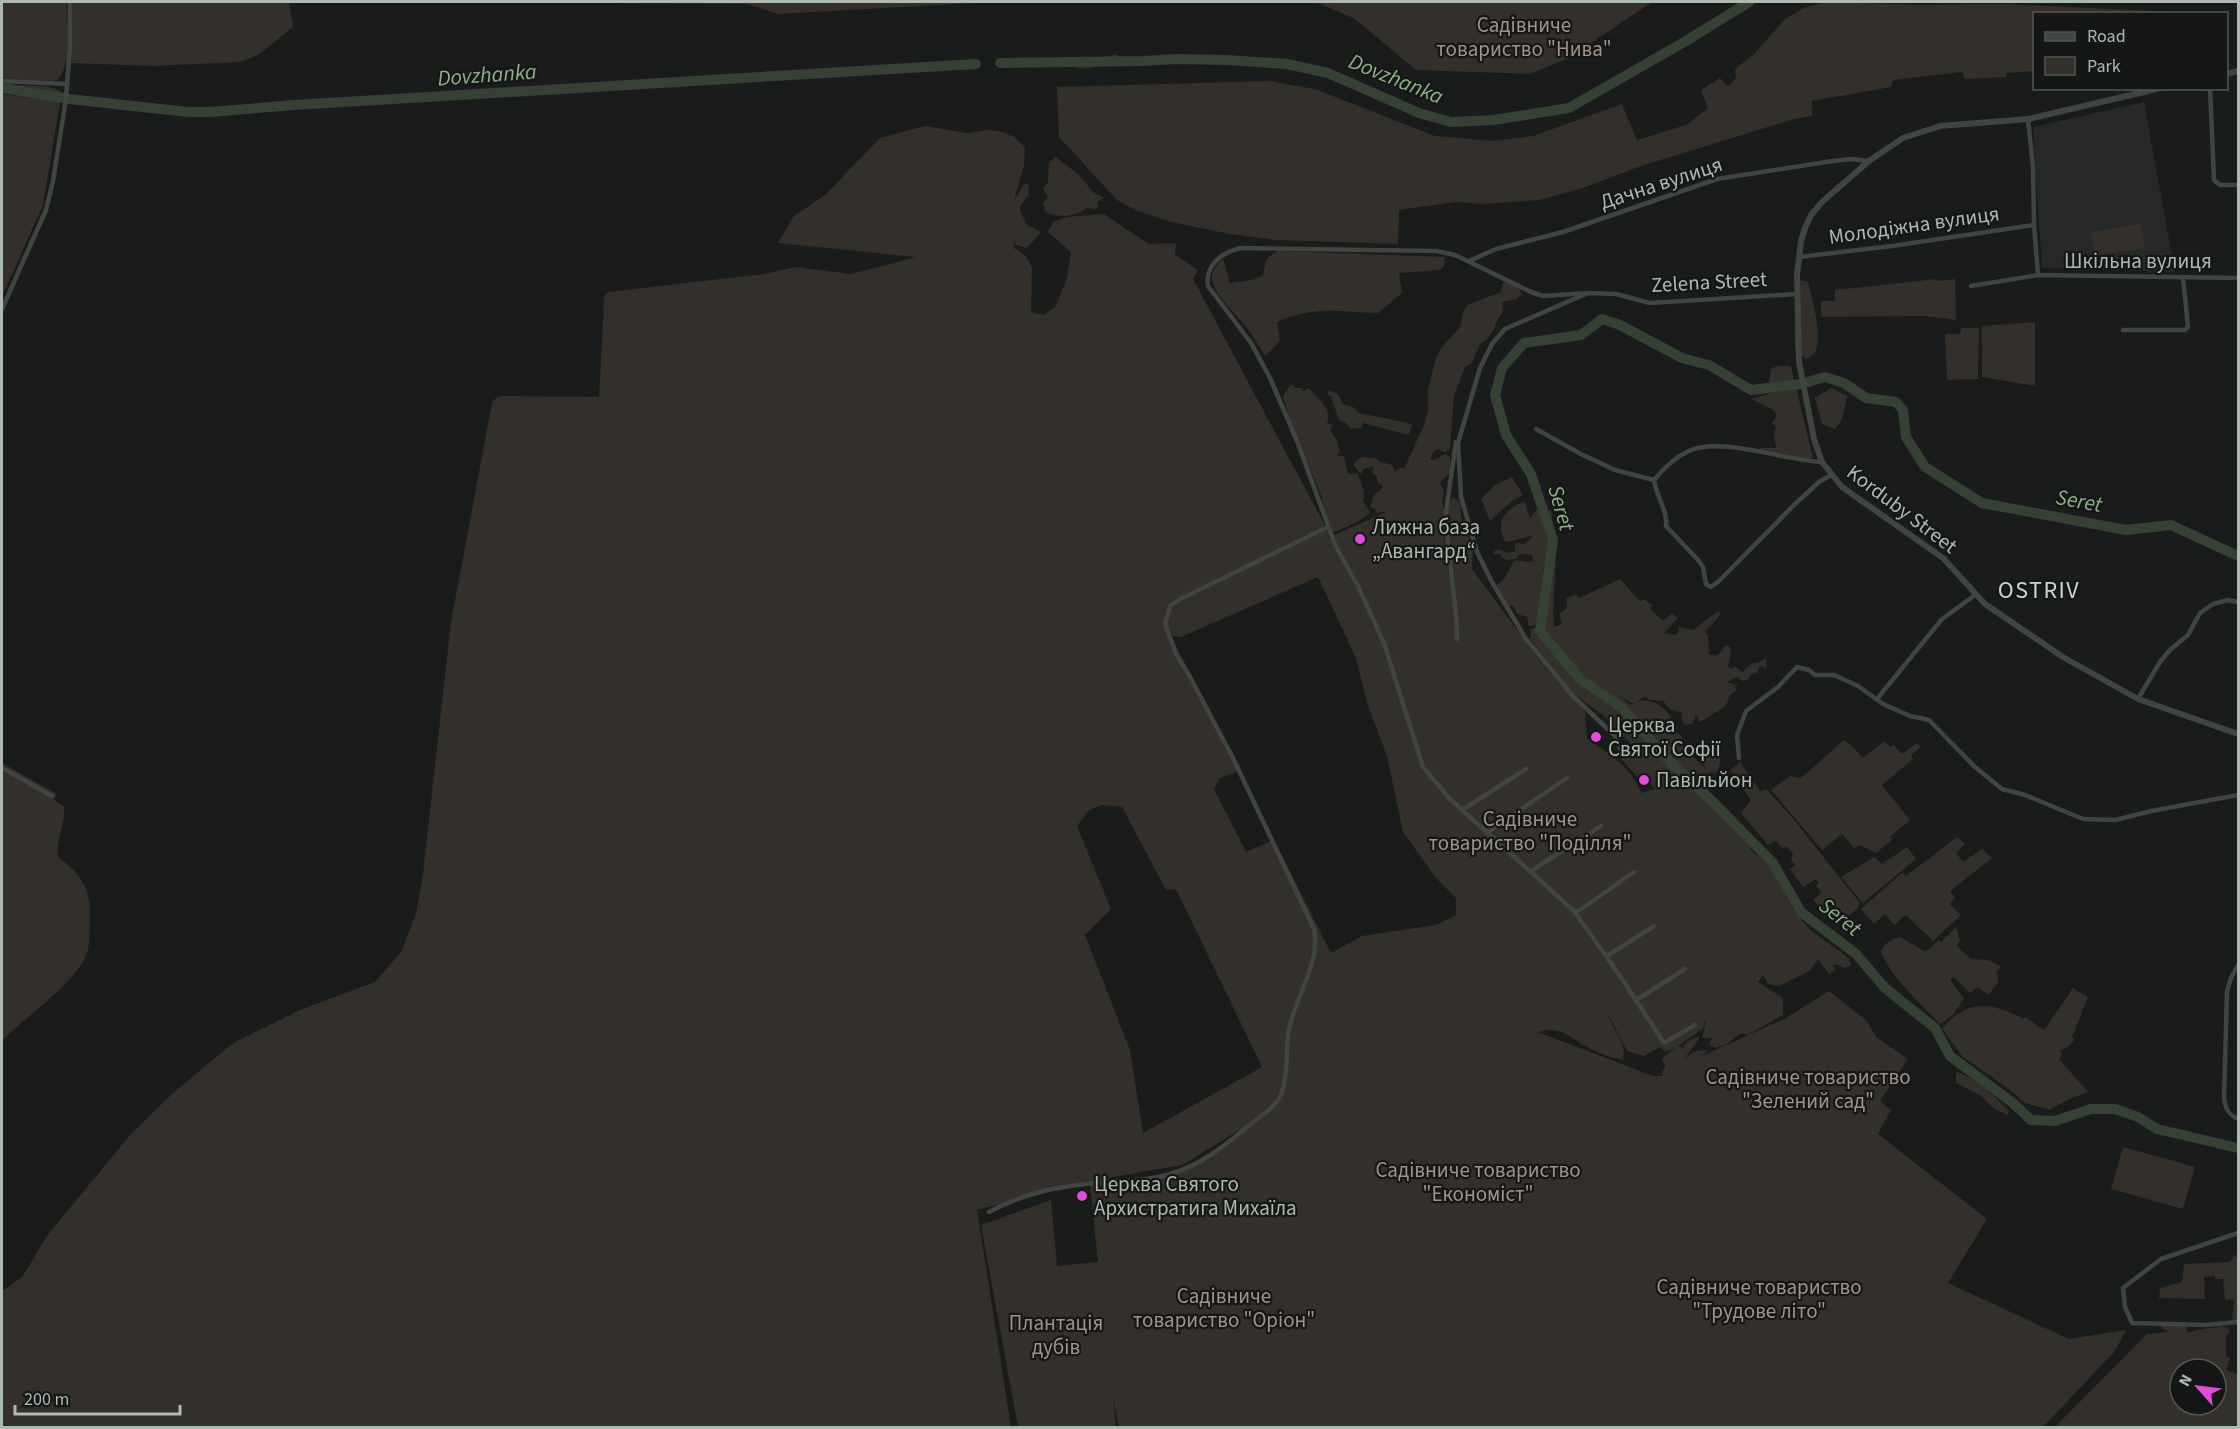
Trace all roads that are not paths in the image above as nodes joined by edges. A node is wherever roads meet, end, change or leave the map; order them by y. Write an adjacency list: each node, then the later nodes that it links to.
1 (70, 2): 3 (street)
2 (2, 81): 3 (street)
3 (67, 84): 18 (street)
4 (2152, 90): 6 (street, Korduby Street)
5 (2210, 90): 8 (street)
6 (2028, 119): 7 (street, Korduby Street); 9 (street)
7 (1869, 161): 10 (street, Korduby Street); 11 (street, Дачна вулиця)
8 (2238, 185)
9 (2034, 225): 10 (street, Молодіжна вулиця); 12 (street)
10 (1799, 257): 17 (street, Korduby Street)
11 (1469, 261): 16 (street, Zelena Street); 25 (street, Zelena Street)
12 (2038, 275): 13 (street, Шкільна вулиця); 15 (street, Шкільна вулиця)
13 (2183, 278): 14 (street, Шкільна вулиця); 19 (street)
14 (2238, 278)
15 (1971, 286)
16 (1588, 293): 17 (street, Zelena Street); 21 (street)
17 (1797, 294): 22 (street, Korduby Street)
18 (2, 309)
19 (2124, 330)
20 (1536, 429): 24 (street)
21 (1460, 434): 28 (street); 32 (street)
22 (1822, 462): 23 (street, Korduby Street); 24 (street)
23 (1831, 475): 24 (street); 26 (street, Korduby Street)
24 (1654, 480)
25 (1328, 528): 39 (street); 52 (street)
26 (1975, 595): 29 (street); 30 (street, Korduby Street)
27 (2238, 602): 30 (street)
28 (1457, 639)
29 (1877, 699): 33 (street); 37 (street)
30 (2138, 699): 31 (street, Korduby Street)
31 (2238, 734)
32 (1620, 749)
33 (1739, 758)
34 (2, 768): 38 (street)
35 (1526, 769): 39 (street)
36 (1567, 778): 41 (street)
37 (2238, 795)
38 (52, 796)
39 (1462, 810): 41 (street)
40 (1601, 826): 42 (street)
41 (1488, 832): 42 (street)
42 (1531, 871): 44 (street)
43 (1634, 872): 44 (street)
44 (1574, 911): 46 (street)
45 (1654, 926): 46 (street)
46 (1607, 956): 49 (street)
47 (2238, 965): 51 (street)
48 (1685, 969): 49 (street)
49 (1636, 1000): 50 (street)
50 (1695, 1025)
51 (2238, 1119)
52 (989, 1212)
53 (2238, 1233): 54 (street)
54 (2238, 1322)

